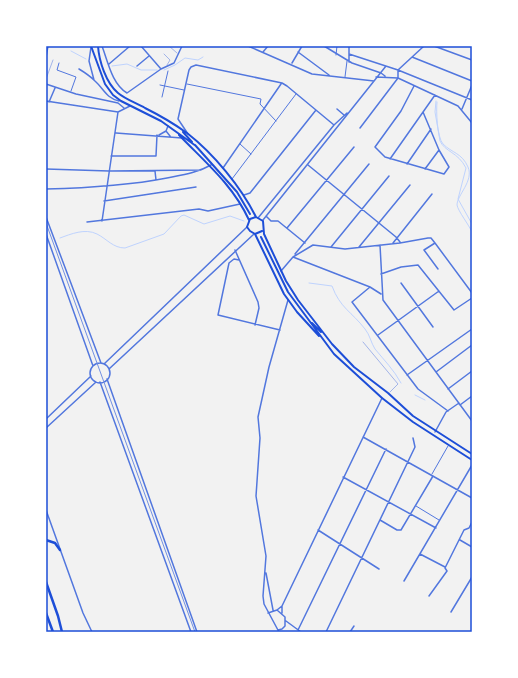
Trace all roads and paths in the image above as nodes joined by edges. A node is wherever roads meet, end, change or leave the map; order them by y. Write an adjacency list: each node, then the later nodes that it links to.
1 (48, 46): 24 (street)
2 (91, 46): 48 (street); 68 (main road)
3 (98, 46): 83 (main road)
4 (102, 46): 31 (street)
5 (130, 46): 31 (street)
6 (141, 46): 22 (street)
7 (169, 46): 20 (lane)
8 (182, 46): 20 (street)
9 (248, 46): 17 (street)
10 (268, 46): 17 (street)
11 (302, 46): 18 (street)
12 (324, 46): 23 (street)
13 (337, 46): 23 (street)
14 (349, 46): 21 (street)
15 (424, 46): 25 (street)
16 (434, 46): 28 (street)
17 (263, 52): 32 (street)
18 (298, 52): 32 (street); 42 (street)
19 (164, 54): 34 (lane)
20 (178, 54): 34 (street)
21 (349, 54): 26 (street); 29 (street); 35 (street)
22 (150, 55): 33 (street); 37 (street)
23 (336, 55): 26 (street)
24 (46, 57)
25 (412, 57): 39 (street); 50 (street)
26 (342, 58): 29 (street)
27 (53, 60): 47 (lane)
28 (472, 60)
29 (348, 61): 38 (street); 45 (street)
30 (59, 63): 60 (street)
31 (109, 64): 37 (street)
32 (291, 64): 42 (street)
33 (137, 66)
34 (167, 66): 37 (street)
35 (386, 66): 39 (street); 41 (street)
36 (79, 69): 48 (street)
37 (161, 69)
38 (372, 70): 41 (street); 43 (street)
39 (398, 70): 46 (street); 65 (street)
40 (168, 71): 56 (street)
41 (381, 73): 43 (street); 44 (street)
42 (331, 76): 45 (street)
43 (377, 76): 44 (street); 49 (street)
44 (385, 77): 46 (street)
45 (345, 78): 49 (street)
46 (398, 78): 57 (street); 88 (street)
47 (46, 79)
48 (94, 80): 62 (street)
49 (374, 81): 77 (street)
50 (472, 81)
51 (282, 83): 53 (street); 61 (street); 71 (street)
52 (46, 84): 58 (street)
53 (186, 84): 59 (street); 71 (street)
54 (160, 85): 56 (street)
55 (472, 85): 65 (street)
56 (165, 86): 59 (street); 64 (street)
57 (414, 86): 63 (street); 104 (street)
58 (55, 88): 66 (street); 69 (street)
59 (184, 90): 80 (street)
60 (72, 91)
61 (296, 94): 75 (street); 81 (street)
62 (106, 95): 66 (street); 68 (street)
63 (436, 95): 74 (street); 78 (street)
64 (162, 97)
65 (466, 98): 67 (street); 74 (street)
66 (102, 100): 72 (street)
67 (472, 100)
68 (121, 101): 70 (main road)
69 (47, 102): 76 (street)
70 (130, 106): 72 (street); 85 (main road)
71 (263, 107): 81 (street); 98 (street)
72 (124, 108): 76 (street)
73 (337, 109): 79 (street)
74 (462, 109): 82 (street)
75 (316, 110): 84 (street); 124 (street)
76 (118, 112): 93 (street)
77 (348, 112): 79 (street); 86 (street)
78 (423, 112): 90 (street); 104 (street)
79 (344, 115): 84 (street)
80 (178, 120): 83 (street); 96 (street)
81 (276, 121): 102 (street)
82 (472, 122)
83 (172, 123): 87 (main road)
84 (334, 125): 86 (street); 89 (street); 132 (street)
85 (168, 126): 91 (street); 92 (main road)
86 (338, 126): 89 (street)
87 (179, 128): 96 (main road); 99 (main road)
88 (360, 128)
89 (336, 129): 108 (street)
90 (430, 129): 101 (street); 106 (street)
91 (166, 131): 94 (street); 95 (street)
92 (175, 131): 97 (main road); 99 (main road)
93 (116, 133): 94 (street); 103 (street)
94 (157, 135): 95 (street); 103 (street)
95 (171, 137): 97 (street)
96 (191, 137): 109 (main road)
97 (182, 138): 107 (main road)
98 (239, 144): 102 (street); 109 (street)
99 (196, 146): 129 (main road)
100 (354, 147): 118 (street)
101 (439, 150): 111 (street); 111 (street)
102 (251, 154): 116 (street)
103 (111, 156): 113 (street)
104 (390, 159): 106 (street)
105 (369, 164): 125 (street)
106 (406, 164): 111 (street)
107 (211, 165): 112 (street); 127 (main road)
108 (308, 165): 118 (street); 130 (street)
109 (223, 168): 116 (main road)
110 (46, 169): 113 (street)
111 (425, 169)
112 (203, 170): 114 (street); 117 (street)
113 (108, 171): 114 (street); 120 (street)
114 (155, 171): 117 (street)
115 (389, 176): 128 (street)
116 (232, 179): 124 (main road)
117 (156, 180): 120 (street)
118 (327, 180): 125 (street); 139 (street)
119 (410, 185): 137 (street)
120 (106, 187): 122 (street); 126 (street)
121 (196, 187): 126 (street)
122 (46, 189)
123 (432, 194): 144 (street)
124 (244, 195): 132 (main road)
125 (344, 195): 128 (street); 145 (street)
126 (104, 201): 133 (street)
127 (242, 204): 133 (street); 134 (main road)
128 (362, 209): 137 (street); 150 (street)
129 (250, 214)
130 (266, 216): 135 (street); 139 (street)
131 (46, 217): 185 (street)
132 (257, 218): 134 (main road); 135 (main road)
133 (102, 221): 136 (street)
134 (249, 221): 138 (main road)
135 (262, 221): 140 (main road)
136 (87, 222)
137 (379, 223): 144 (street); 151 (street)
138 (247, 227): 142 (main road); 160 (street)
139 (287, 228): 145 (street)
140 (262, 231): 142 (main road); 158 (main road)
141 (46, 234): 187 (street)
142 (255, 234): 152 (street); 168 (main road)
143 (261, 237): 171 (main road)
144 (396, 237): 146 (street); 148 (street)
145 (305, 242): 153 (street)
146 (400, 243): 147 (street); 148 (street)
147 (435, 243): 157 (street); 165 (street)
148 (393, 244): 149 (street)
149 (380, 245): 151 (street); 159 (street)
150 (330, 247): 151 (street); 153 (street)
151 (359, 247)
152 (235, 250): 154 (street); 155 (street)
153 (293, 257): 158 (street); 163 (street)
154 (226, 259): 156 (street); 161 (street)
155 (239, 260): 156 (street); 174 (street)
156 (229, 263): 174 (street)
157 (438, 269)
158 (281, 271): 182 (main road)
159 (381, 274): 164 (street); 166 (street)
160 (198, 275): 161 (street); 170 (street)
161 (203, 280): 173 (street)
162 (401, 283): 169 (street)
163 (370, 287): 166 (street); 179 (street)
164 (439, 291): 167 (street); 169 (street)
165 (472, 293)
166 (381, 294): 172 (street)
167 (472, 298)
168 (288, 300): 177 (street); 181 (main road)
169 (418, 307): 172 (street); 175 (street)
170 (152, 319): 173 (street); 186 (street)
171 (310, 321): 181 (main road); 182 (main road)
172 (398, 321): 179 (street); 184 (street)
173 (156, 324): 188 (street)
174 (255, 325): 177 (street)
175 (434, 327)
176 (471, 329): 178 (street); 184 (street)
177 (280, 330): 238 (street)
178 (472, 333)
179 (378, 335): 191 (street)
180 (363, 342): 198 (lane)
181 (326, 344): 200 (main road)
182 (332, 344): 197 (main road)
183 (472, 345): 190 (street)
184 (427, 361): 190 (street); 191 (street)
185 (101, 363): 186 (street); 187 (street)
186 (104, 364): 188 (street)
187 (93, 366): 192 (street)
188 (109, 369): 193 (street)
189 (472, 371): 196 (street)
190 (436, 372): 196 (street)
191 (407, 375): 202 (street)
192 (91, 376): 194 (street); 203 (street)
193 (107, 379): 195 (street); 259 (street)
194 (96, 382): 195 (street); 205 (street)
195 (100, 382): 258 (street)
196 (448, 389): 201 (street)
197 (385, 391): 198 (main road); 200 (main road)
198 (388, 394): 200 (main road); 206 (main road)
199 (472, 396): 201 (street)
200 (382, 398): 207 (street); 209 (main road)
201 (460, 404): 202 (street); 204 (street)
202 (448, 411): 206 (street)
203 (46, 419)
204 (472, 420)
205 (46, 428)
206 (435, 432): 211 (main road)
207 (363, 436): 210 (street); 216 (street)
208 (413, 438): 212 (street)
209 (448, 445): 213 (main road); 215 (street)
210 (386, 449): 212 (street); 217 (street)
211 (472, 454)
212 (407, 460): 215 (street); 220 (street)
213 (472, 460)
214 (472, 465): 218 (street)
215 (433, 476): 218 (street); 221 (street)
216 (343, 477): 217 (street); 228 (street)
217 (366, 490): 220 (street); 231 (street)
218 (458, 490): 219 (street); 225 (street)
219 (472, 498)
220 (387, 503): 223 (street); 224 (street)
221 (416, 506): 223 (street); 225 (street)
222 (46, 510): 233 (street)
223 (410, 514): 224 (street); 227 (street)
224 (379, 519): 235 (street)
225 (440, 520): 227 (street)
226 (472, 522): 230 (street)
227 (436, 528): 234 (street)
228 (318, 530): 231 (street); 243 (street)
229 (46, 540): 233 (highway)
230 (460, 540): 232 (street); 236 (street)
231 (341, 544): 235 (street); 253 (street)
232 (472, 547)
233 (60, 550): 257 (street)
234 (420, 554): 236 (street); 240 (street)
235 (361, 557): 237 (street); 261 (street)
236 (445, 568): 242 (street)
237 (379, 569)
238 (266, 571): 244 (street); 248 (street)
239 (472, 577): 246 (street)
240 (404, 581)
241 (46, 582): 256 (highway)
242 (429, 596)
243 (282, 606): 245 (street); 249 (street)
244 (273, 610): 245 (street); 248 (street)
245 (278, 610): 249 (street)
246 (451, 612)
247 (46, 613): 255 (highway)
248 (268, 613): 254 (street)
249 (282, 613): 250 (street)
250 (286, 622): 252 (street); 253 (street)
251 (354, 626): 262 (street)
252 (282, 629): 254 (street); 254 (street)
253 (298, 630): 260 (street)
254 (279, 631)
255 (53, 632)
256 (62, 632)
257 (92, 632)
258 (191, 632)
259 (197, 632)
260 (301, 632)
261 (326, 632)
262 (350, 632)

